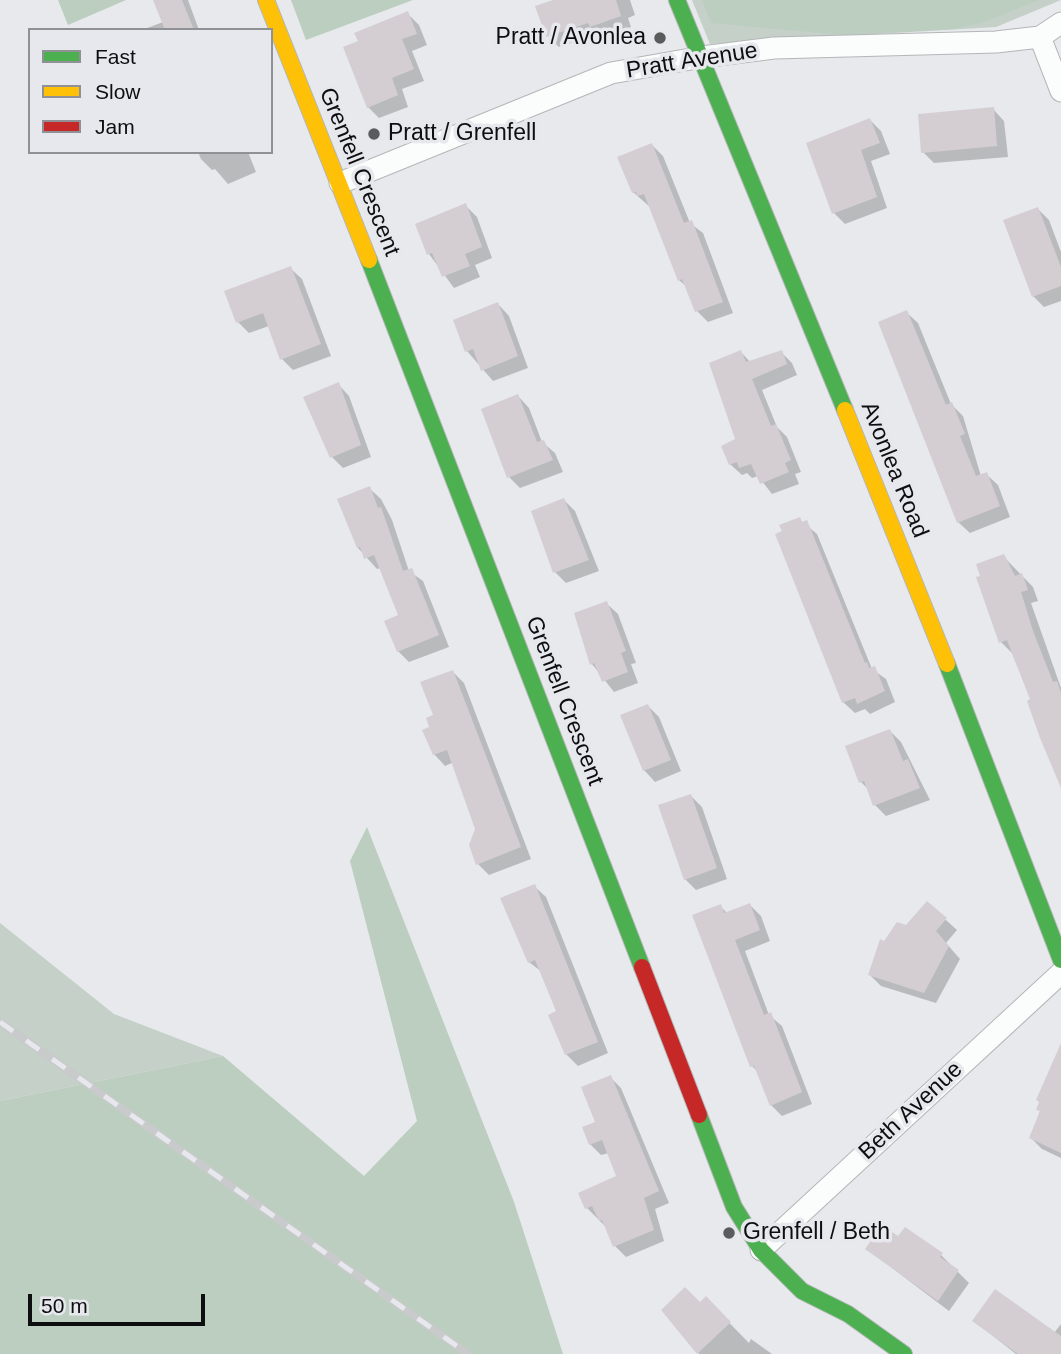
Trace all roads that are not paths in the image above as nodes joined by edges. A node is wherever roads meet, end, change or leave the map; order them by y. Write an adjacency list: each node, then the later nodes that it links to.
1 (266, 0): 7 (street, Grenfell Crescent)
2 (677, 0): 5 (street, Avonlea Road)
3 (1061, 23): 4 (street, Pratt Avenue)
4 (1040, 37): 5 (street, Pratt Avenue); 6 (street)
5 (702, 57): 7 (street, Pratt Avenue); 8 (street, Avonlea Road)
6 (1061, 91)
7 (340, 183): 10 (street, Grenfell Crescent)
8 (1061, 960)
9 (1061, 973): 10 (street, Beth Avenue)
10 (761, 1250): 11 (street, Grenfell Crescent)
11 (904, 1354)

